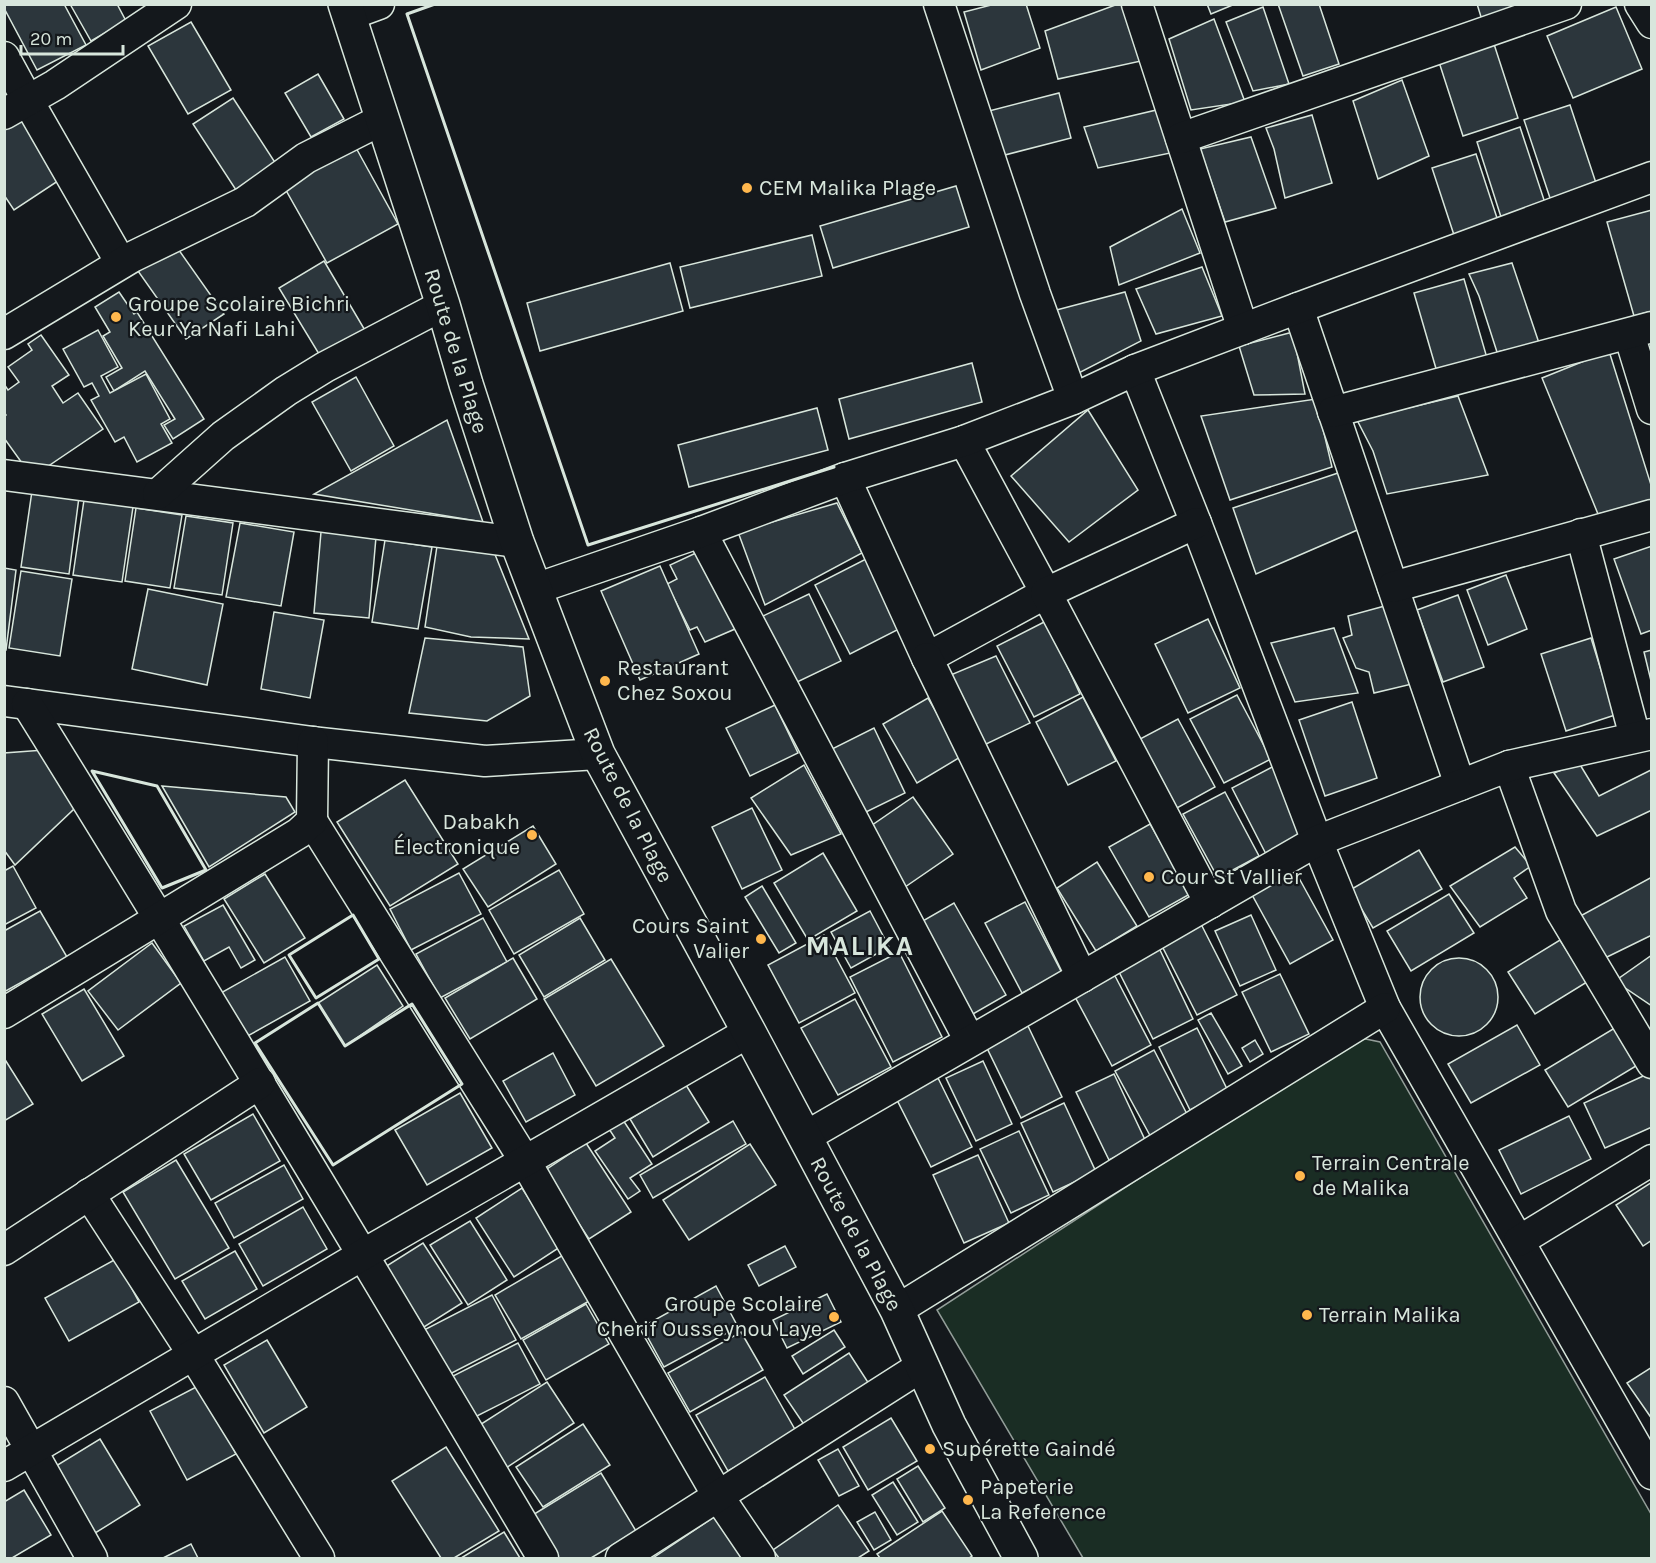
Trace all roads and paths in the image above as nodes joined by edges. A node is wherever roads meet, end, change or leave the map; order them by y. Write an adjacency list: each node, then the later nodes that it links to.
1 (176, 4): 10 (street)
2 (379, 4): 7 (street)
3 (939, 4): 21 (street)
4 (1137, 4): 12 (street)
5 (1566, 4): 12 (street)
6 (1640, 4): 8 (street)
7 (347, 10): 11 (main road, Route de la Plage)
8 (1652, 23)
9 (4, 57): 10 (street)
10 (16, 107): 14 (street)
11 (383, 119): 14 (street); 15 (main road, Route de la Plage)
12 (1181, 138): 17 (street)
13 (1652, 177): 16 (street)
14 (121, 263): 19 (street)
15 (443, 305): 27 (street); 32 (main road, Route de la Plage)
16 (1298, 308): 17 (street); 23 (street)
17 (1243, 329): 20 (street)
18 (1640, 331): 22 (street); 23 (street)
19 (4, 334)
20 (1136, 370): 21 (street); 29 (street)
21 (1073, 399): 24 (street)
22 (1652, 409)
23 (1333, 412): 33 (street)
24 (964, 441): 26 (street); 35 (street)
25 (4, 475): 27 (street)
26 (845, 478): 30 (street); 36 (street)
27 (158, 494): 32 (street)
28 (1652, 515): 31 (street)
29 (1196, 522): 35 (street); 44 (street)
30 (701, 532): 34 (street); 51 (street)
31 (1581, 534): 33 (street); 38 (street)
32 (517, 542): 34 (main road, Route de la Plage)
33 (1393, 587): 42 (street)
34 (535, 589): 40 (main road, Route de la Plage)
35 (1046, 594): 36 (street); 45 (street)
36 (927, 658): 47 (street)
37 (16, 703): 39 (street); 46 (street)
38 (1643, 736): 41 (street)
39 (312, 742): 40 (street); 43 (street)
40 (598, 754): 50 (main road, Route de la Plage)
41 (1509, 766): 42 (street); 52 (street)
42 (1460, 785): 44 (street)
43 (312, 820): 46 (street); 56 (street)
44 (1317, 841): 45 (street); 48 (street)
45 (1210, 903): 47 (street)
46 (160, 917): 49 (street); 53 (street)
47 (1082, 977): 51 (street)
48 (1385, 1008): 58 (street); 61 (street)
49 (4, 1013)
50 (749, 1032): 54 (main road, Route de la Plage); 56 (street)
51 (970, 1041): 54 (street)
52 (1652, 1063)
53 (260, 1083): 57 (street); 60 (street)
54 (805, 1137): 61 (main road, Route de la Plage)
55 (1652, 1160): 58 (street)
56 (525, 1161): 60 (street); 68 (street)
57 (90, 1194): 59 (street); 62 (street)
58 (1519, 1241): 67 (street)
59 (4, 1250)
60 (364, 1254): 62 (street); 72 (street)
61 (897, 1310): 63 (main road, Route de la Plage)
62 (193, 1354): 65 (street); 71 (street)
63 (922, 1366): 68 (street); 69 (main road, Route de la Plage)
64 (4, 1402): 65 (street)
65 (32, 1450): 66 (street); 70 (street)
66 (4, 1466)
67 (1652, 1474)
68 (718, 1496): 73 (street); 74 (street)
69 (1013, 1556)
70 (93, 1558)
71 (319, 1558)
72 (543, 1558)
73 (621, 1558)
74 (760, 1558)

